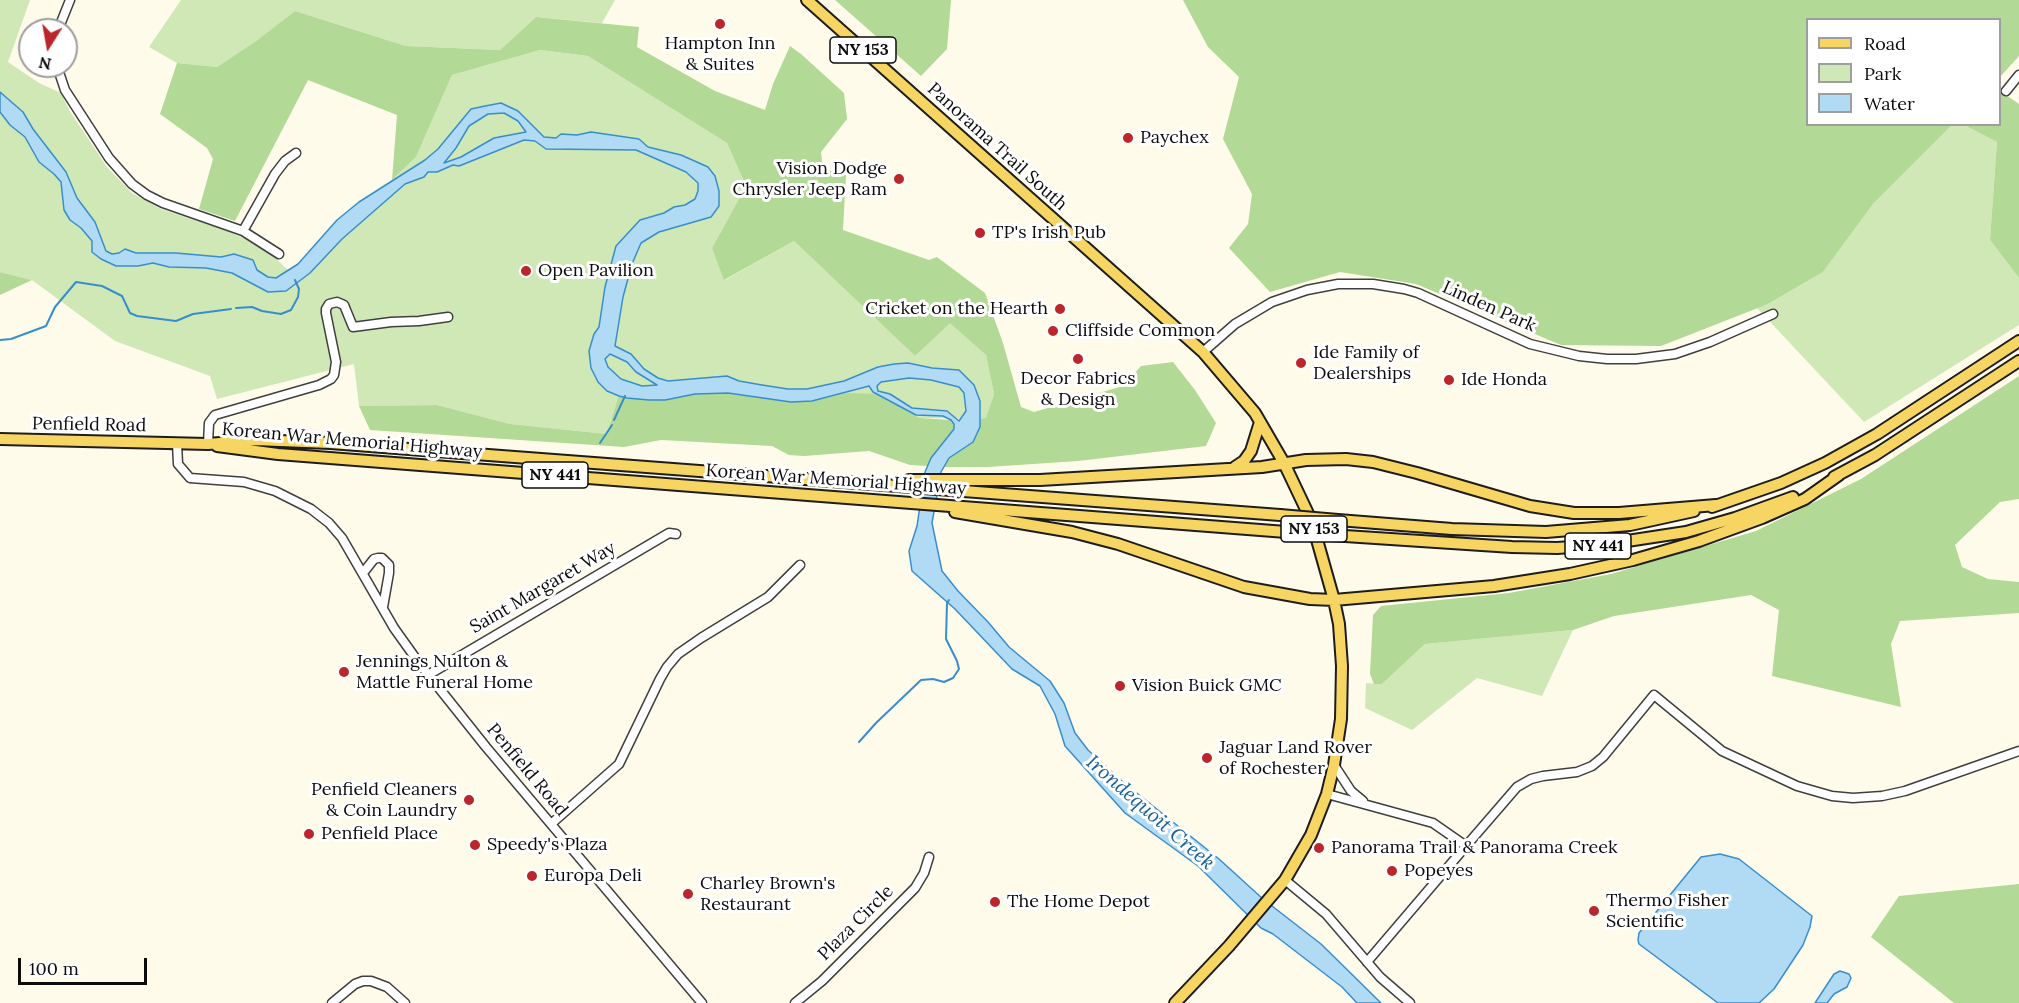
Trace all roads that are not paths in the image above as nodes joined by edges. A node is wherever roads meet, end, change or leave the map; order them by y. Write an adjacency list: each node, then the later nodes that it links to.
1 (70, 0): 3 (street)
2 (807, 0): 13 (main road, Panorama Trail South / NY 153)
3 (63, 18)
4 (2019, 75): 6 (street)
5 (61, 78): 8 (street)
6 (2006, 91)
7 (296, 153): 8 (street)
8 (243, 231): 9 (street)
9 (279, 254)
10 (1773, 314): 13 (street, Linden Park)
11 (448, 317): 18 (street)
12 (2019, 341): 23 (main road, Korean War Memorial Highway / NY 441)
13 (1203, 352): 15 (main road, Panorama Trail South / NY 153)
14 (2019, 361): 21 (main road, Korean War Memorial Highway / NY 441)
15 (1260, 422): 19 (main road, Panorama Trail South / NY 153); 20 (main road)
16 (0, 439): 17 (main road, Penfield Road / NY 441)
17 (177, 443): 18 (main road, Penfield Road / NY 441); 27 (street, Penfield Road)
18 (208, 444): 22 (main road, Korean War Memorial Highway / NY 441); 24 (main road, Korean War Memorial Highway / NY 441)
19 (1284, 463): 20 (main road); 23 (main road); 28 (main road, Panorama Trail South / NY 153)
20 (1234, 468): 22 (main road)
21 (1839, 475): 24 (main road, Korean War Memorial Highway / NY 441, bridge); 28 (main road)
22 (961, 486): 23 (main road, Korean War Memorial Highway / NY 441, bridge)
23 (1716, 505)
24 (959, 510): 28 (main road)
25 (676, 534): 30 (street, Saint Margaret Way)
26 (800, 565): 35 (street)
27 (363, 573): 29 (street, Penfield Road); 29 (street)
28 (1334, 600): 32 (main road, Panorama Trail South)
29 (382, 607): 30 (street, Penfield Road)
30 (428, 675): 35 (street, Penfield Road)
31 (2019, 752): 36 (street)
32 (1334, 765): 33 (main road, Panorama Trail South); 34 (street)
33 (1327, 794): 34 (street); 38 (main road, Panorama Trail South)
34 (1368, 805): 36 (street)
35 (551, 824): 42 (street, Penfield Road)
36 (1466, 846): 39 (street)
37 (929, 857): 43 (street, Plaza Circle)
38 (1285, 880): 39 (street); 44 (main road, Panorama Trail South)
39 (1367, 962): 45 (street)
40 (332, 1003): 41 (street)
41 (405, 1003)
42 (702, 1003)
43 (795, 1003)
44 (1176, 1003)
45 (1410, 1003)

